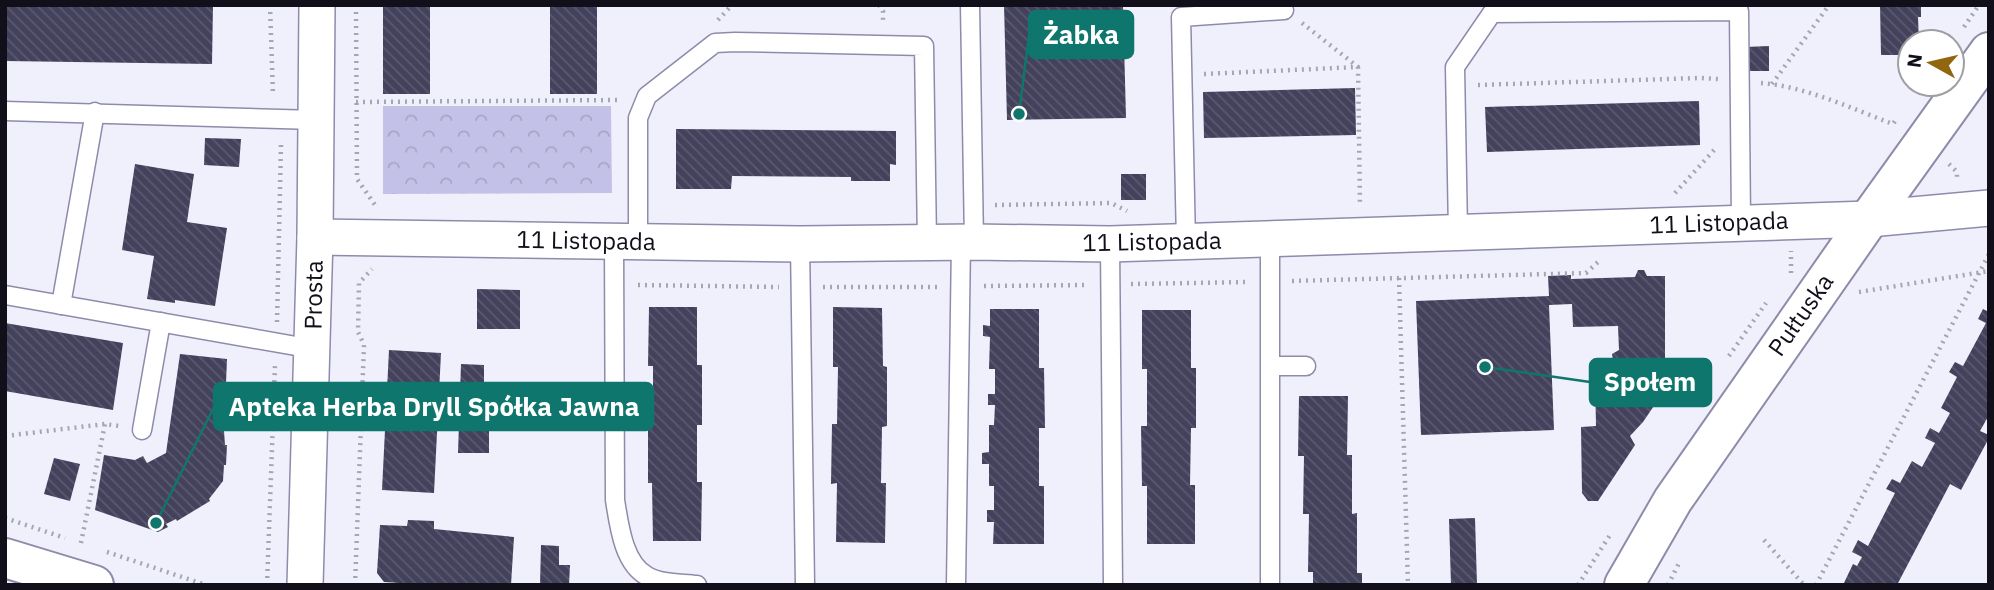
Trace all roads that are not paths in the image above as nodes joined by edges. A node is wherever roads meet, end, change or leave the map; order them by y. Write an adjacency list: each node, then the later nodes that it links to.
1 (317, 5): 7 (street, Prosta)
2 (970, 5): 14 (lane)
3 (1284, 10): 15 (lane)
4 (1989, 52): 9 (street, Pułtuska)
5 (5, 111): 6 (lane)
6 (95, 112): 7 (lane); 21 (lane)
7 (316, 120): 12 (street, Prosta)
8 (1989, 208): 9 (street, 11 Listopada)
9 (1869, 219): 10 (street, 11 Listopada); 35 (street, Pułtuska)
10 (1741, 222): 11 (street, 11 Listopada); 11 (lane)
11 (1458, 232): 13 (street, 11 Listopada)
12 (316, 237): 19 (street, 11 Listopada); 23 (street, Prosta)
13 (1270, 239): 15 (street, 11 Listopada); 24 (lane)
14 (967, 242): 16 (street, 11 Listopada); 18 (street, 11 Listopada); 32 (lane)
15 (1186, 242): 18 (street, 11 Listopada)
16 (927, 243): 17 (street, 11 Listopada); 19 (lane)
17 (800, 244): 19 (street, 11 Listopada); 31 (lane)
18 (1110, 244): 33 (lane)
19 (622, 251): 30 (lane)
20 (5, 295): 21 (lane)
21 (61, 305): 22 (lane)
22 (161, 322): 23 (lane); 26 (lane)
23 (313, 349): 29 (street, Prosta)
24 (1270, 366): 25 (lane); 34 (lane)
25 (1306, 366)
26 (142, 430)
27 (5, 558): 28 (street)
28 (94, 585)
29 (305, 585)
30 (696, 585)
31 (805, 585)
32 (956, 585)
33 (1113, 585)
34 (1270, 585)
35 (1624, 585)

